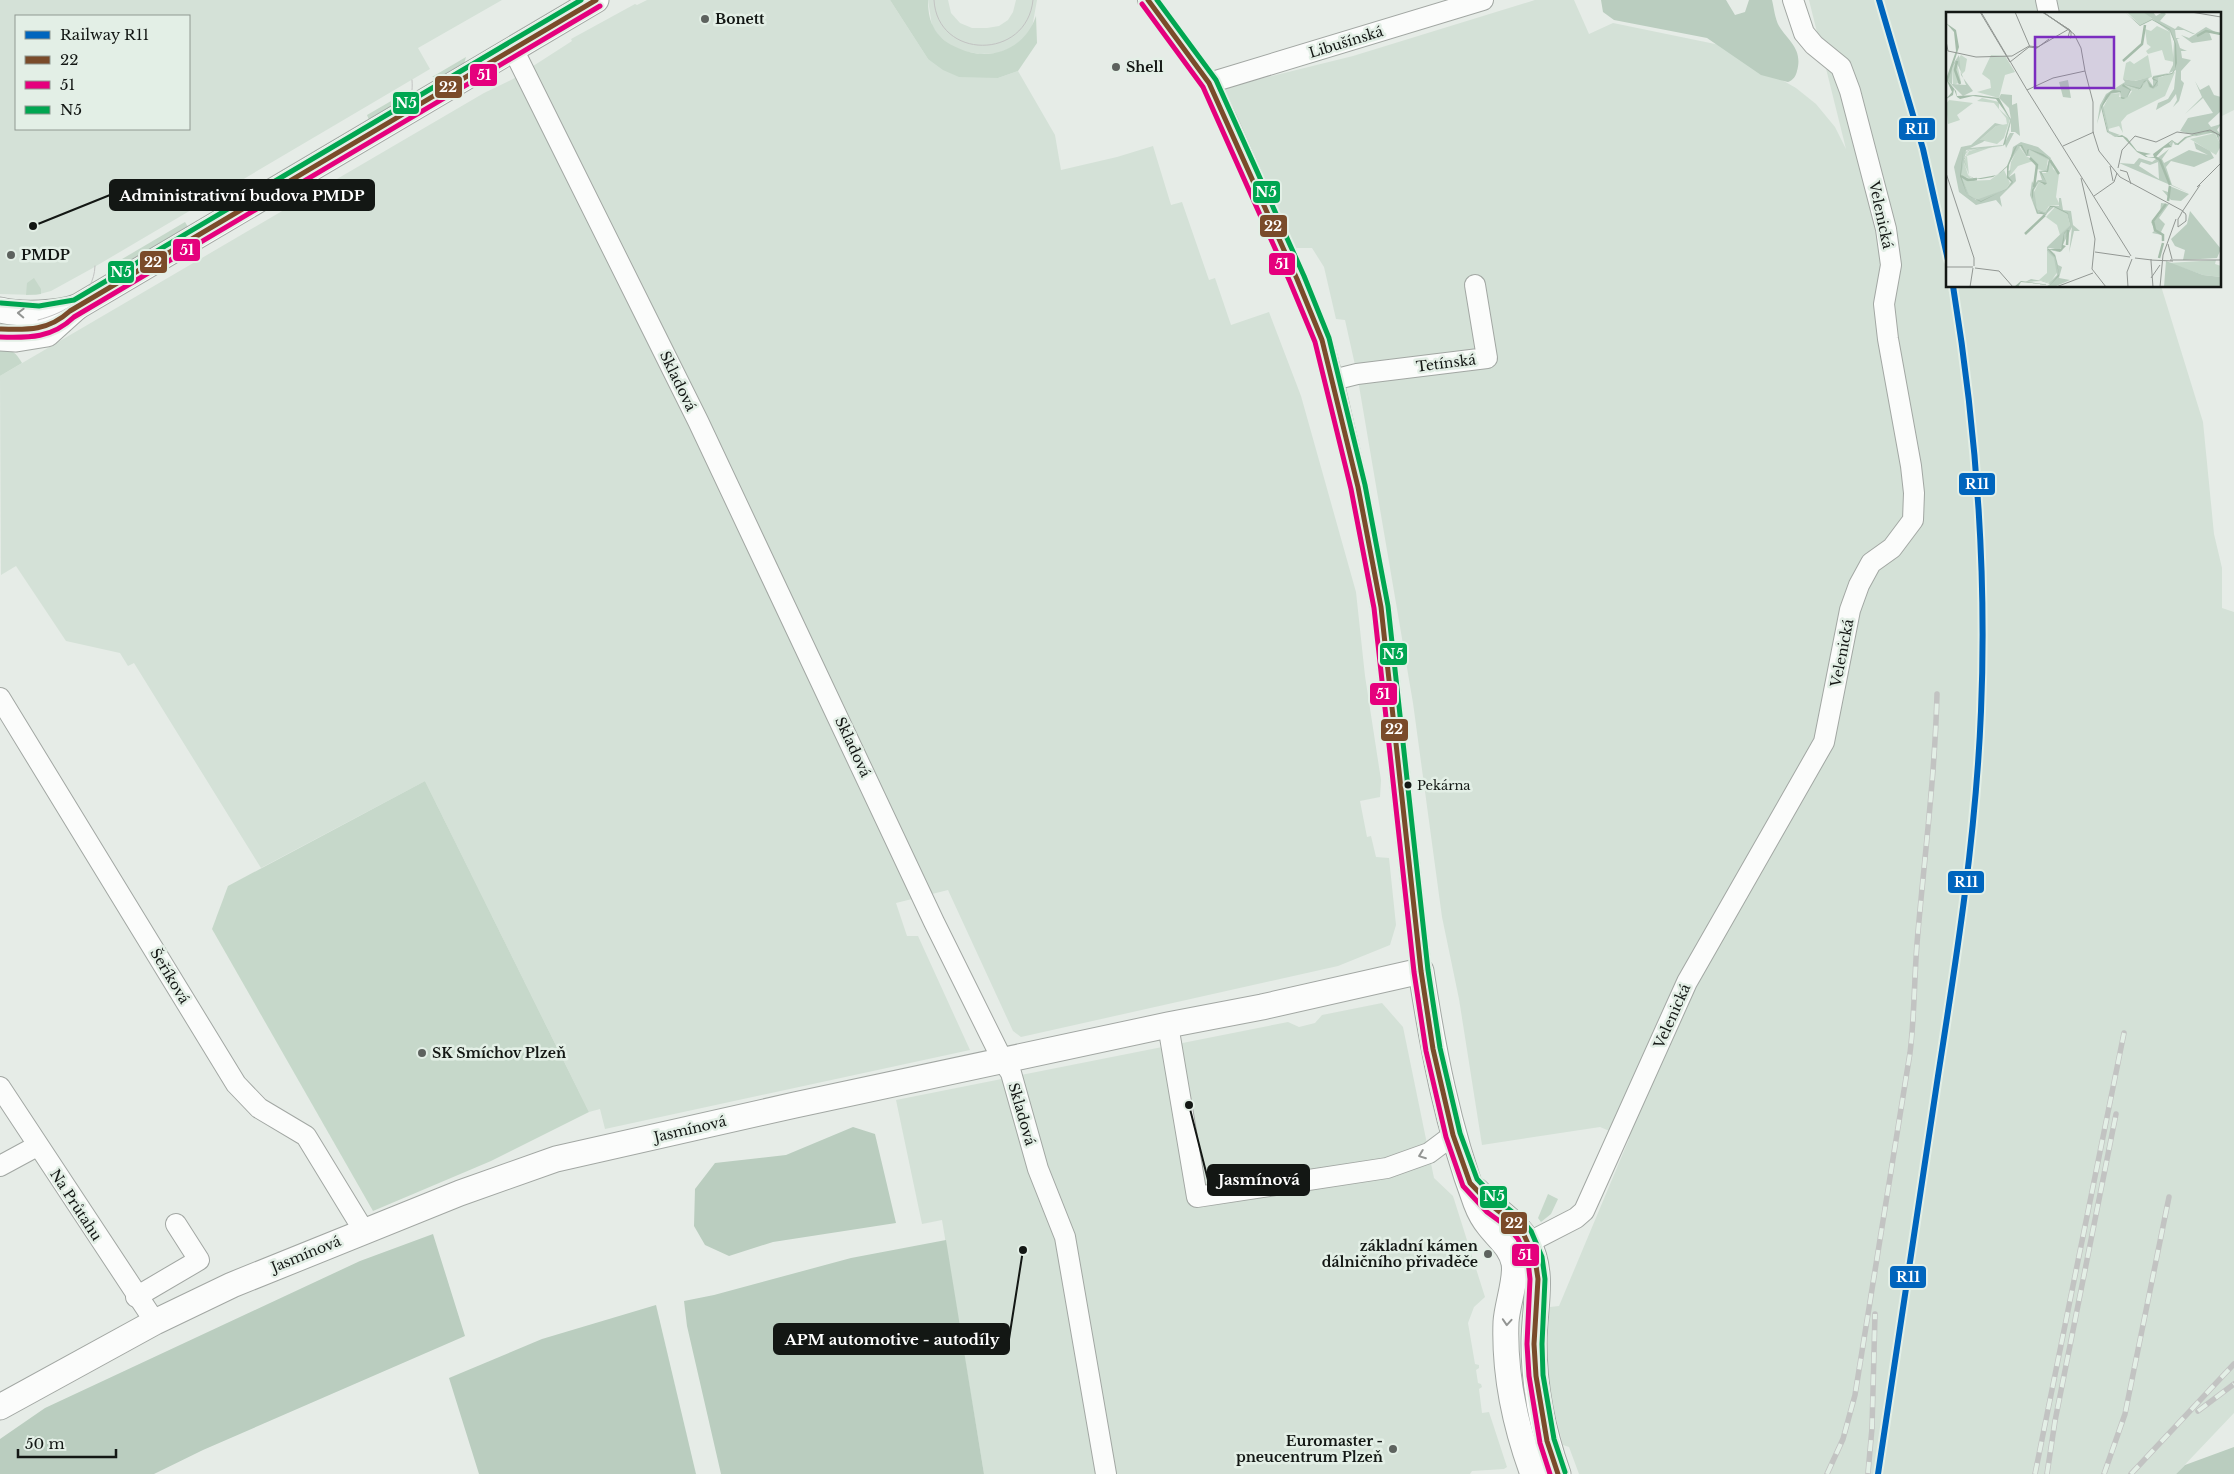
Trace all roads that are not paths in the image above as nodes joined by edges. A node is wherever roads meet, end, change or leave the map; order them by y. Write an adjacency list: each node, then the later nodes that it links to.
1 (596, 0): 5 (main road)
2 (1148, 0): 6 (street)
3 (1482, 0): 6 (street, Libušínská)
4 (1793, 0): 22 (street, Velenická)
5 (513, 49): 8 (main road); 15 (street, Skladová)
6 (1209, 83): 11 (street)
7 (1476, 285): 11 (street, Tetínská)
8 (77, 307): 9 (main road, one-way to 9); 10 (main road)
9 (0, 310)
10 (0, 338)
11 (1333, 380): 13 (street)
12 (0, 698): 21 (street, Šeříková)
13 (1421, 972): 14 (main road, Jasmínová); 17 (main road)
14 (1168, 1025): 15 (main road, Jasmínová); 17 (street, one-way to 14)
15 (1003, 1061): 21 (main road, Jasmínová); 26 (street, Skladová)
16 (0, 1087): 18 (street, Na Průtahu)
17 (1453, 1135): 22 (main road)
18 (38, 1146): 19 (street); 23 (street, Na Průtahu)
19 (0, 1166)
20 (176, 1224): 23 (street)
21 (364, 1231): 24 (main road, Jasmínová)
22 (1518, 1256): 27 (main road, one-way to 27); 28 (main road)
23 (136, 1297): 24 (street, Na Průtahu)
24 (154, 1322): 25 (main road, Jasmínová)
25 (0, 1407)
26 (1106, 1474)
27 (1533, 1474)
28 (1558, 1474)

